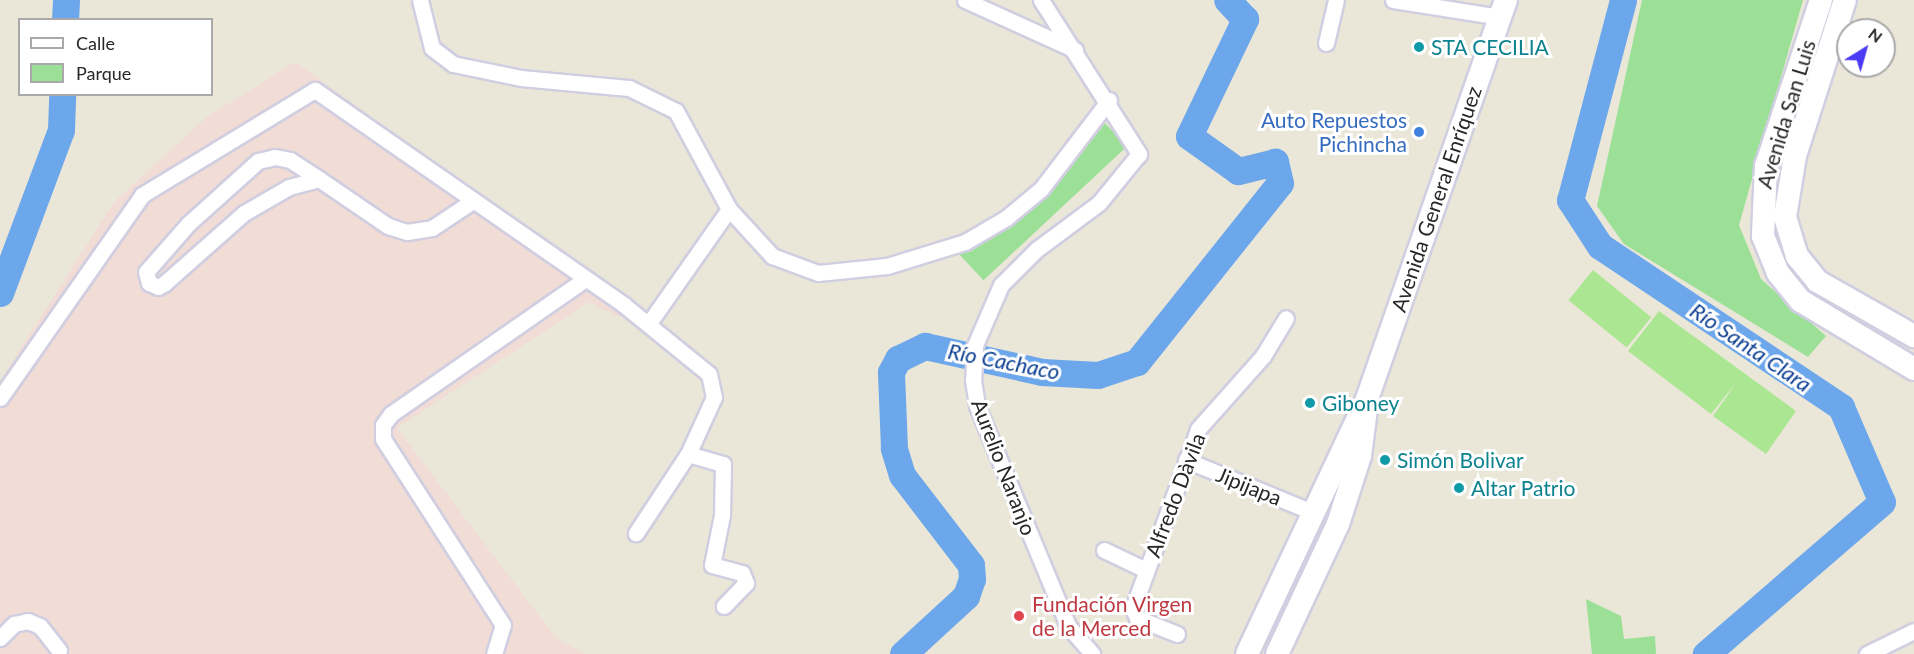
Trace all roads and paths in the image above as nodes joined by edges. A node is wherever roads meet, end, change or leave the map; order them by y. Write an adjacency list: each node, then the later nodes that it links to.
1 (420, 0): 14 (street)
2 (965, 0): 10 (street)
3 (1041, 0): 10 (street, Aurelio Naranjo)
4 (1336, 0): 9 (street)
5 (1393, 0): 8 (street)
6 (1821, 0): 19 (main road, Avenida San Luis)
7 (1845, 0): 18 (main road, Avenida San Luis)
8 (1503, 8): 21 (main road, Avenida General Enríquez)
9 (1326, 44)
10 (1077, 51): 11 (street, Aurelio Naranjo)
11 (1109, 100): 14 (street); 34 (street, Aurelio Naranjo)
12 (319, 179): 12 (street); 13 (street)
13 (471, 202): 15 (street); 20 (street)
14 (729, 209): 17 (street)
15 (585, 279): 17 (street); 33 (street)
16 (1286, 318): 23 (street, Alfredo Dàvila)
17 (649, 323): 22 (street)
18 (1914, 336)
19 (1914, 369)
20 (0, 398)
21 (1367, 399): 24 (main road, Avenida General Enríquez); 36 (main road, Avenida General Enríquez)
22 (688, 454): 25 (street); 28 (street)
23 (1186, 460): 24 (street, Jipijapa); 27 (street, Alfredo Dàvila)
24 (1312, 512): 35 (main road, Avenida General Enríquez)
25 (636, 533)
26 (1104, 550): 27 (street)
27 (1146, 570): 30 (street, Alfredo Dàvila)
28 (724, 606)
29 (1914, 631): 37 (street)
30 (1177, 634)
31 (0, 638): 32 (street)
32 (59, 653)
33 (494, 654)
34 (1092, 654)
35 (1247, 654)
36 (1277, 654)
37 (1867, 654)

